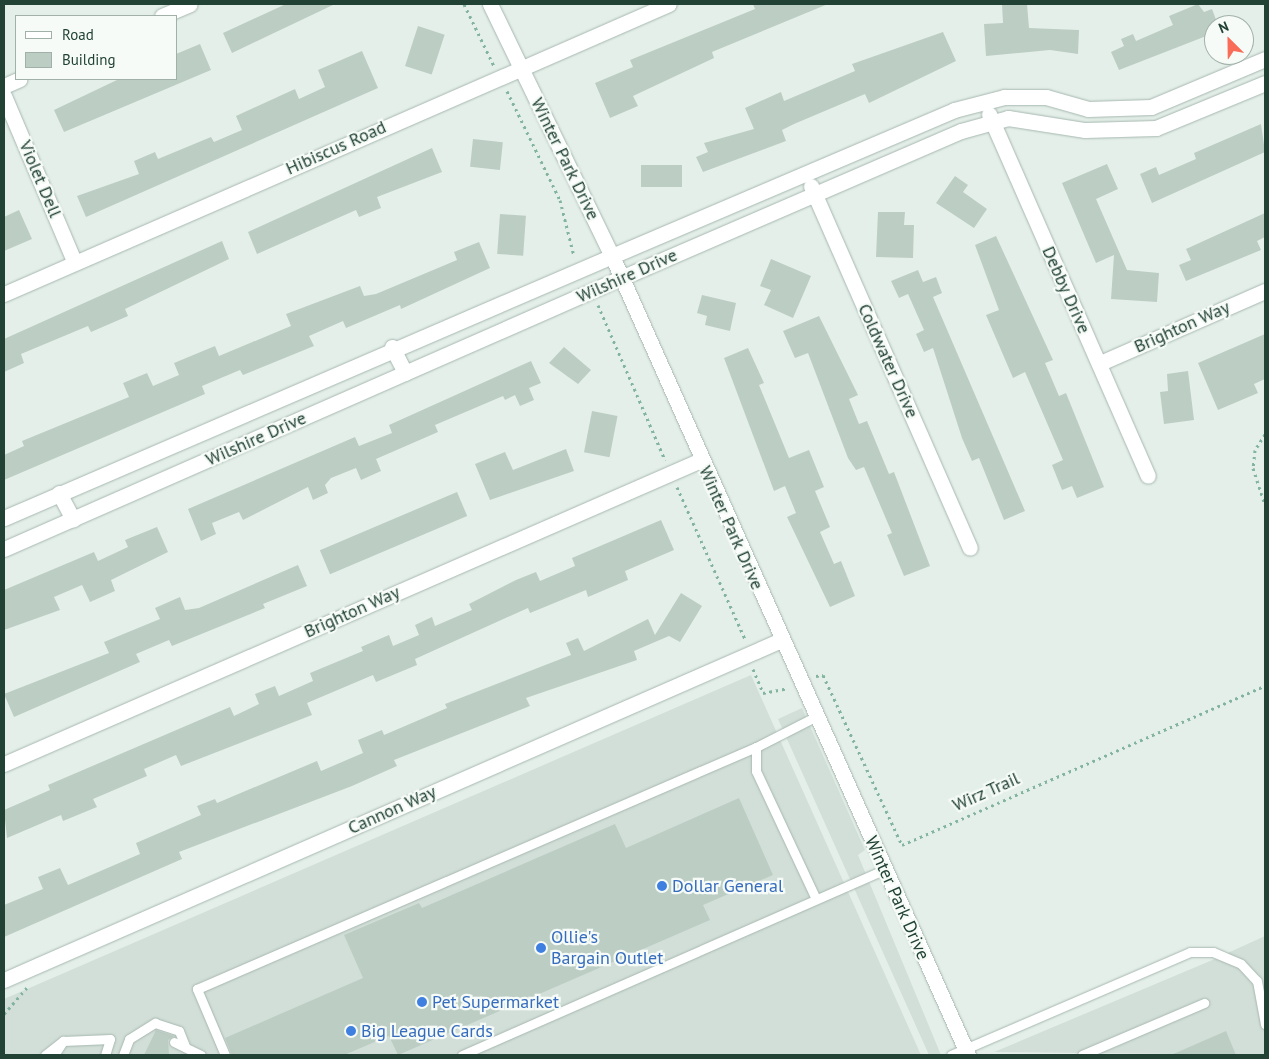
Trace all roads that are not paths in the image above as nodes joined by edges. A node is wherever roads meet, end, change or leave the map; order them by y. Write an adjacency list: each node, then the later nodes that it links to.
1 (190, 4): 4 (street)
2 (490, 4): 6 (street, Winter Park Drive)
3 (669, 4): 6 (street, Hibiscus Road)
4 (164, 15)
5 (1265, 59): 11 (street, Wilshire Drive)
6 (520, 67): 15 (street, Winter Park Drive); 16 (street, Hibiscus Road)
7 (18, 80): 9 (street)
8 (1265, 83): 12 (street, Wilshire Drive)
9 (4, 86)
10 (4, 96): 16 (street, Violet Dell)
11 (985, 103): 12 (street, Debby Drive); 13 (street, Wilshire Drive)
12 (991, 124): 14 (street, Wilshire Drive); 21 (street, Debby Drive)
13 (806, 175): 14 (street, Coldwater Drive); 15 (street, Wilshire Drive)
14 (815, 195): 17 (street, Wilshire Drive); 28 (street, Coldwater Drive)
15 (612, 256): 17 (street, Winter Park Drive); 20 (street, Wilshire Drive)
16 (75, 263): 19 (street, Hibiscus Road)
17 (621, 278): 22 (street, Wilshire Drive); 23 (street, Winter Park Drive)
18 (1265, 291): 21 (street, Brighton Way)
19 (4, 294)
20 (392, 348): 22 (street); 25 (street, Wilshire Drive)
21 (1100, 363): 24 (street, Debby Drive)
22 (405, 373): 27 (street, Wilshire Drive)
23 (701, 460): 30 (street, Winter Park Drive); 33 (street, Brighton Way)
24 (1148, 476)
25 (60, 493): 26 (street, Wilshire Drive); 27 (street)
26 (4, 518)
27 (73, 519): 29 (street, Wilshire Drive)
28 (970, 548)
29 (4, 549)
30 (781, 640): 31 (street, Winter Park Drive); 36 (street, Cannon Way)
31 (815, 717): 32 (lane); 34 (street, Winter Park Drive)
32 (756, 747): 35 (lane); 50 (lane)
33 (4, 764)
34 (884, 870): 35 (lane); 44 (street, Winter Park Drive)
35 (816, 899): 51 (lane)
36 (4, 980)
37 (1204, 1003): 53 (lane)
38 (1265, 1024): 44 (lane)
39 (140, 1031): 40 (lane); 43 (lane); 48 (lane)
40 (151, 1035)
41 (63, 1041): 45 (lane); 46 (lane); 47 (lane)
42 (174, 1042): 43 (lane)
43 (185, 1046): 49 (lane)
44 (966, 1051): 52 (lane)
45 (45, 1055)
46 (54, 1055)
47 (105, 1055)
48 (123, 1055)
49 (201, 1055)
50 (225, 1055)
51 (462, 1055)
52 (951, 1055)
53 (1082, 1055)

